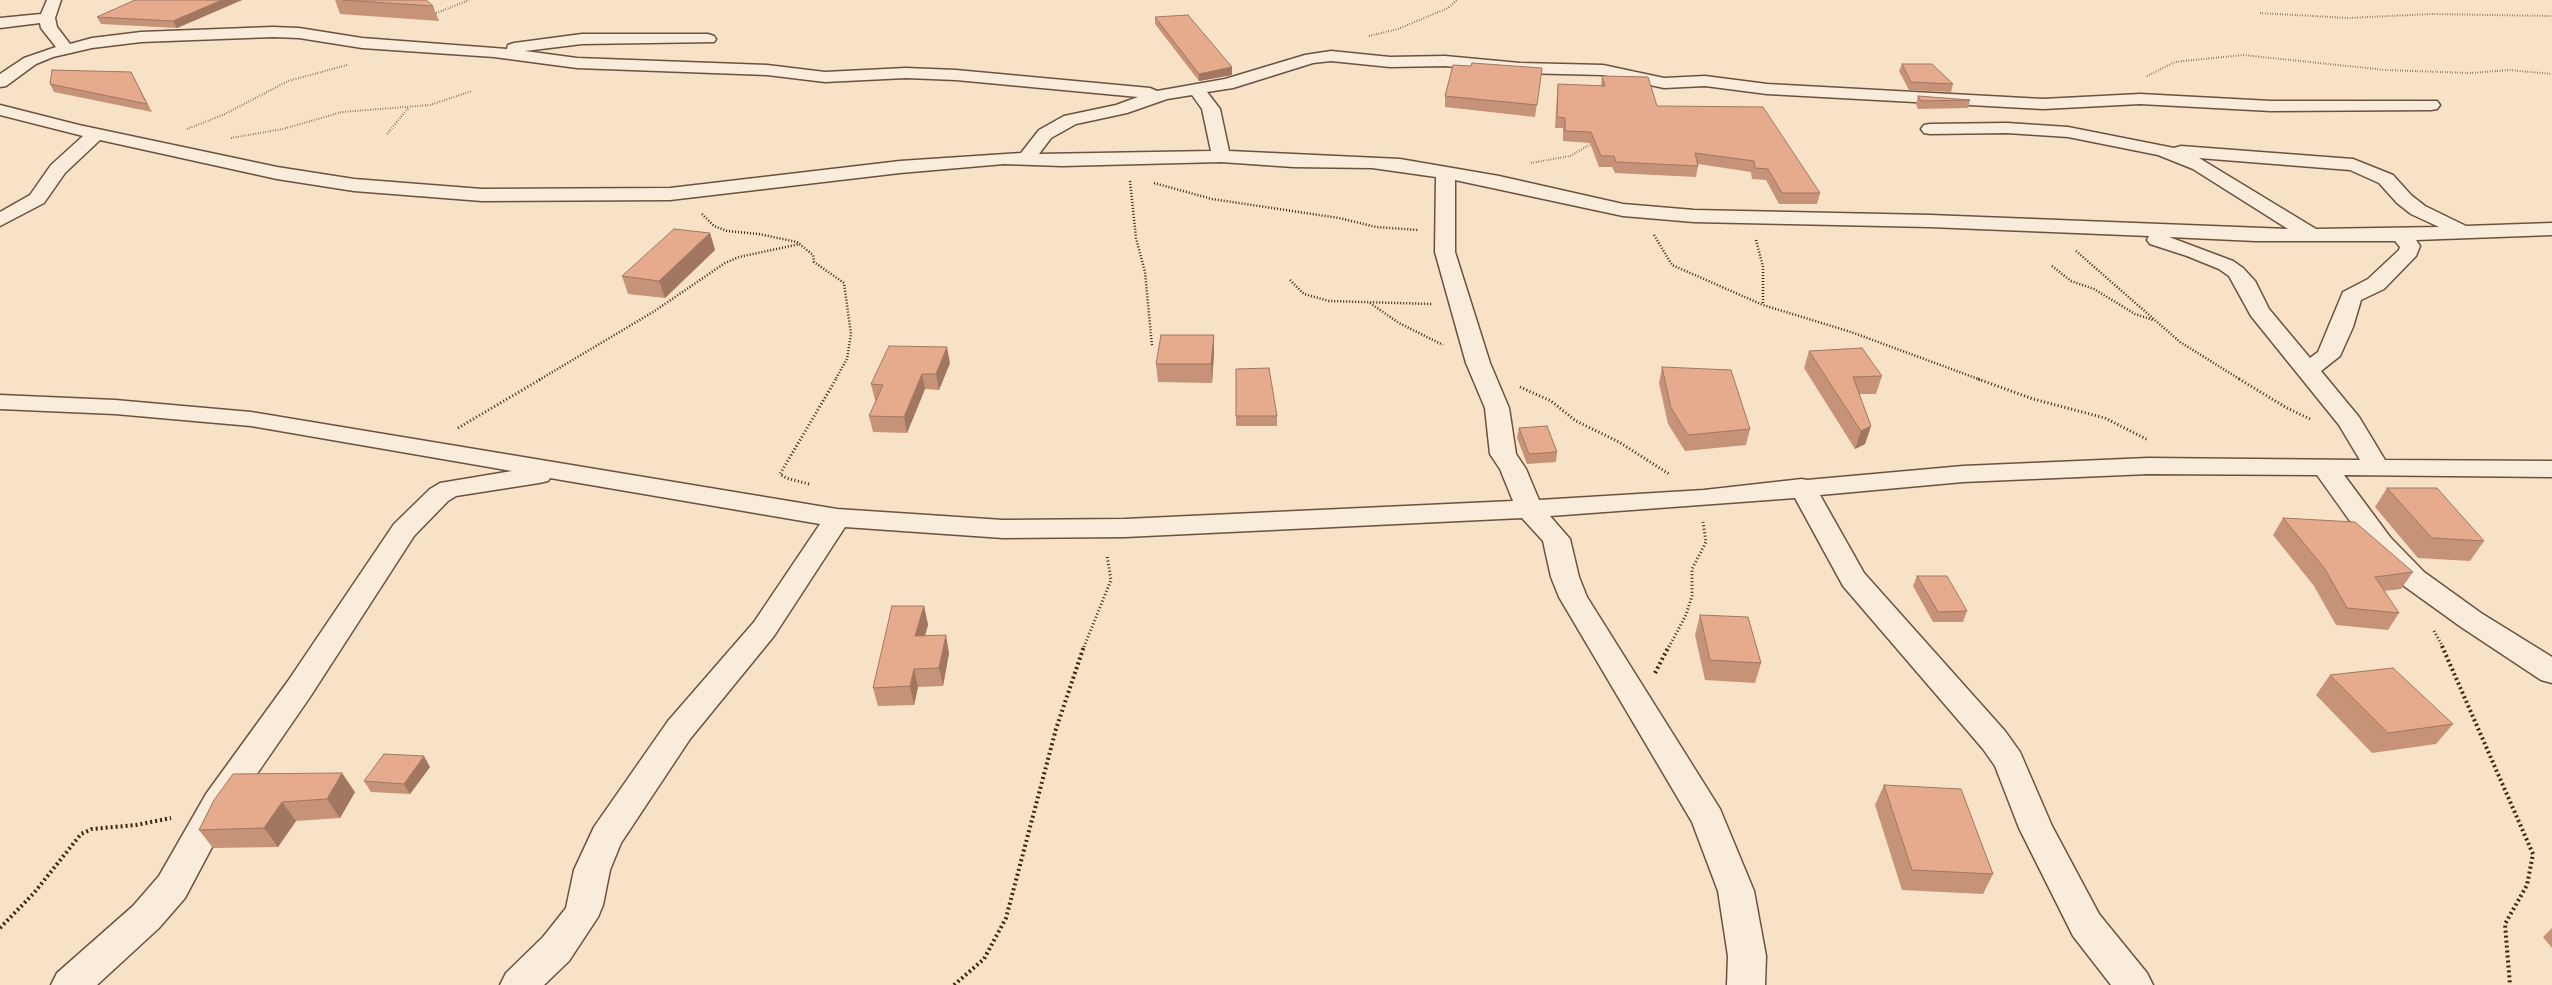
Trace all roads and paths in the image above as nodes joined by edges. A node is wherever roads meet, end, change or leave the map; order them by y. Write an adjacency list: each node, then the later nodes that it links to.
1 (54, 0): 7 (street)
2 (469, 0): 5 (path)
3 (1457, 0): 12 (path)
4 (2260, 13): 6 (path)
5 (432, 14)
6 (2552, 16)
7 (47, 18): 8 (street); 14 (street)
8 (26, 20): 9 (street); 11 (street)
9 (0, 23)
10 (716, 24): 13 (street)
11 (0, 32)
12 (1369, 36)
13 (708, 38): 15 (street); 19 (street)
14 (65, 48): 15 (street); 16 (street)
15 (494, 52): 19 (street)
16 (37, 58): 17 (street); 22 (street)
17 (0, 63)
18 (352, 65): 30 (path)
19 (676, 67): 25 (street)
20 (2552, 74): 21 (path)
21 (2144, 77)
22 (0, 82)
23 (1196, 89): 25 (street); 26 (street); 36 (street)
24 (472, 91): 27 (path)
25 (1164, 94): 37 (street)
26 (2431, 105)
27 (409, 107): 32 (path); 35 (path)
28 (0, 110): 31 (street)
29 (1930, 129): 34 (street)
30 (184, 130)
31 (96, 134): 35 (street); 45 (street)
32 (387, 134)
33 (1594, 142): 39 (path)
34 (2163, 150): 49 (street); 52 (street)
35 (186, 154): 42 (street)
36 (1220, 156): 38 (street); 40 (street)
37 (1026, 158): 38 (street); 42 (street)
38 (1094, 159): 60 (path)
39 (1525, 165)
40 (1446, 173): 43 (street); 50 (street)
41 (1150, 182): 50 (path)
42 (670, 194): 53 (path)
43 (1648, 213): 44 (street); 58 (path)
44 (1751, 219): 46 (street); 58 (path)
45 (0, 220)
46 (2062, 228): 48 (street); 59 (path)
47 (2552, 229): 49 (street)
48 (2123, 230): 52 (street); 62 (street)
49 (2464, 231): 51 (street)
50 (1445, 234): 57 (street)
51 (2400, 234): 52 (street); 62 (street)
52 (2311, 235)
53 (800, 244): 65 (path); 71 (path)
54 (2052, 266): 59 (path)
55 (1290, 280): 56 (path)
56 (1370, 303): 57 (path); 61 (path)
57 (1460, 304): 61 (street)
58 (1763, 305): 66 (path)
59 (2156, 321): 64 (path)
60 (1152, 346)
61 (1479, 367): 73 (path); 74 (street)
62 (2307, 370): 68 (street)
63 (0, 402): 65 (street)
64 (2312, 420)
65 (426, 448): 70 (street)
66 (2192, 466): 67 (street); 72 (street)
67 (2324, 466): 68 (street); 78 (street)
68 (2377, 467): 69 (street)
69 (2552, 469)
70 (564, 471): 75 (street); 80 (street)
71 (811, 485)
72 (1802, 487): 73 (street); 86 (street)
73 (1704, 498): 74 (street); 79 (path)
74 (1530, 509): 76 (street); 79 (street)
75 (837, 518): 76 (street); 83 (street)
76 (1099, 528): 84 (path)
77 (2432, 627): 87 (path)
78 (2552, 672)
79 (1641, 709): 85 (street)
80 (218, 804): 81 (path); 82 (street)
81 (0, 928)
82 (70, 985)
83 (519, 985)
84 (954, 985)
85 (1746, 985)
86 (2134, 985)
87 (2510, 985)

